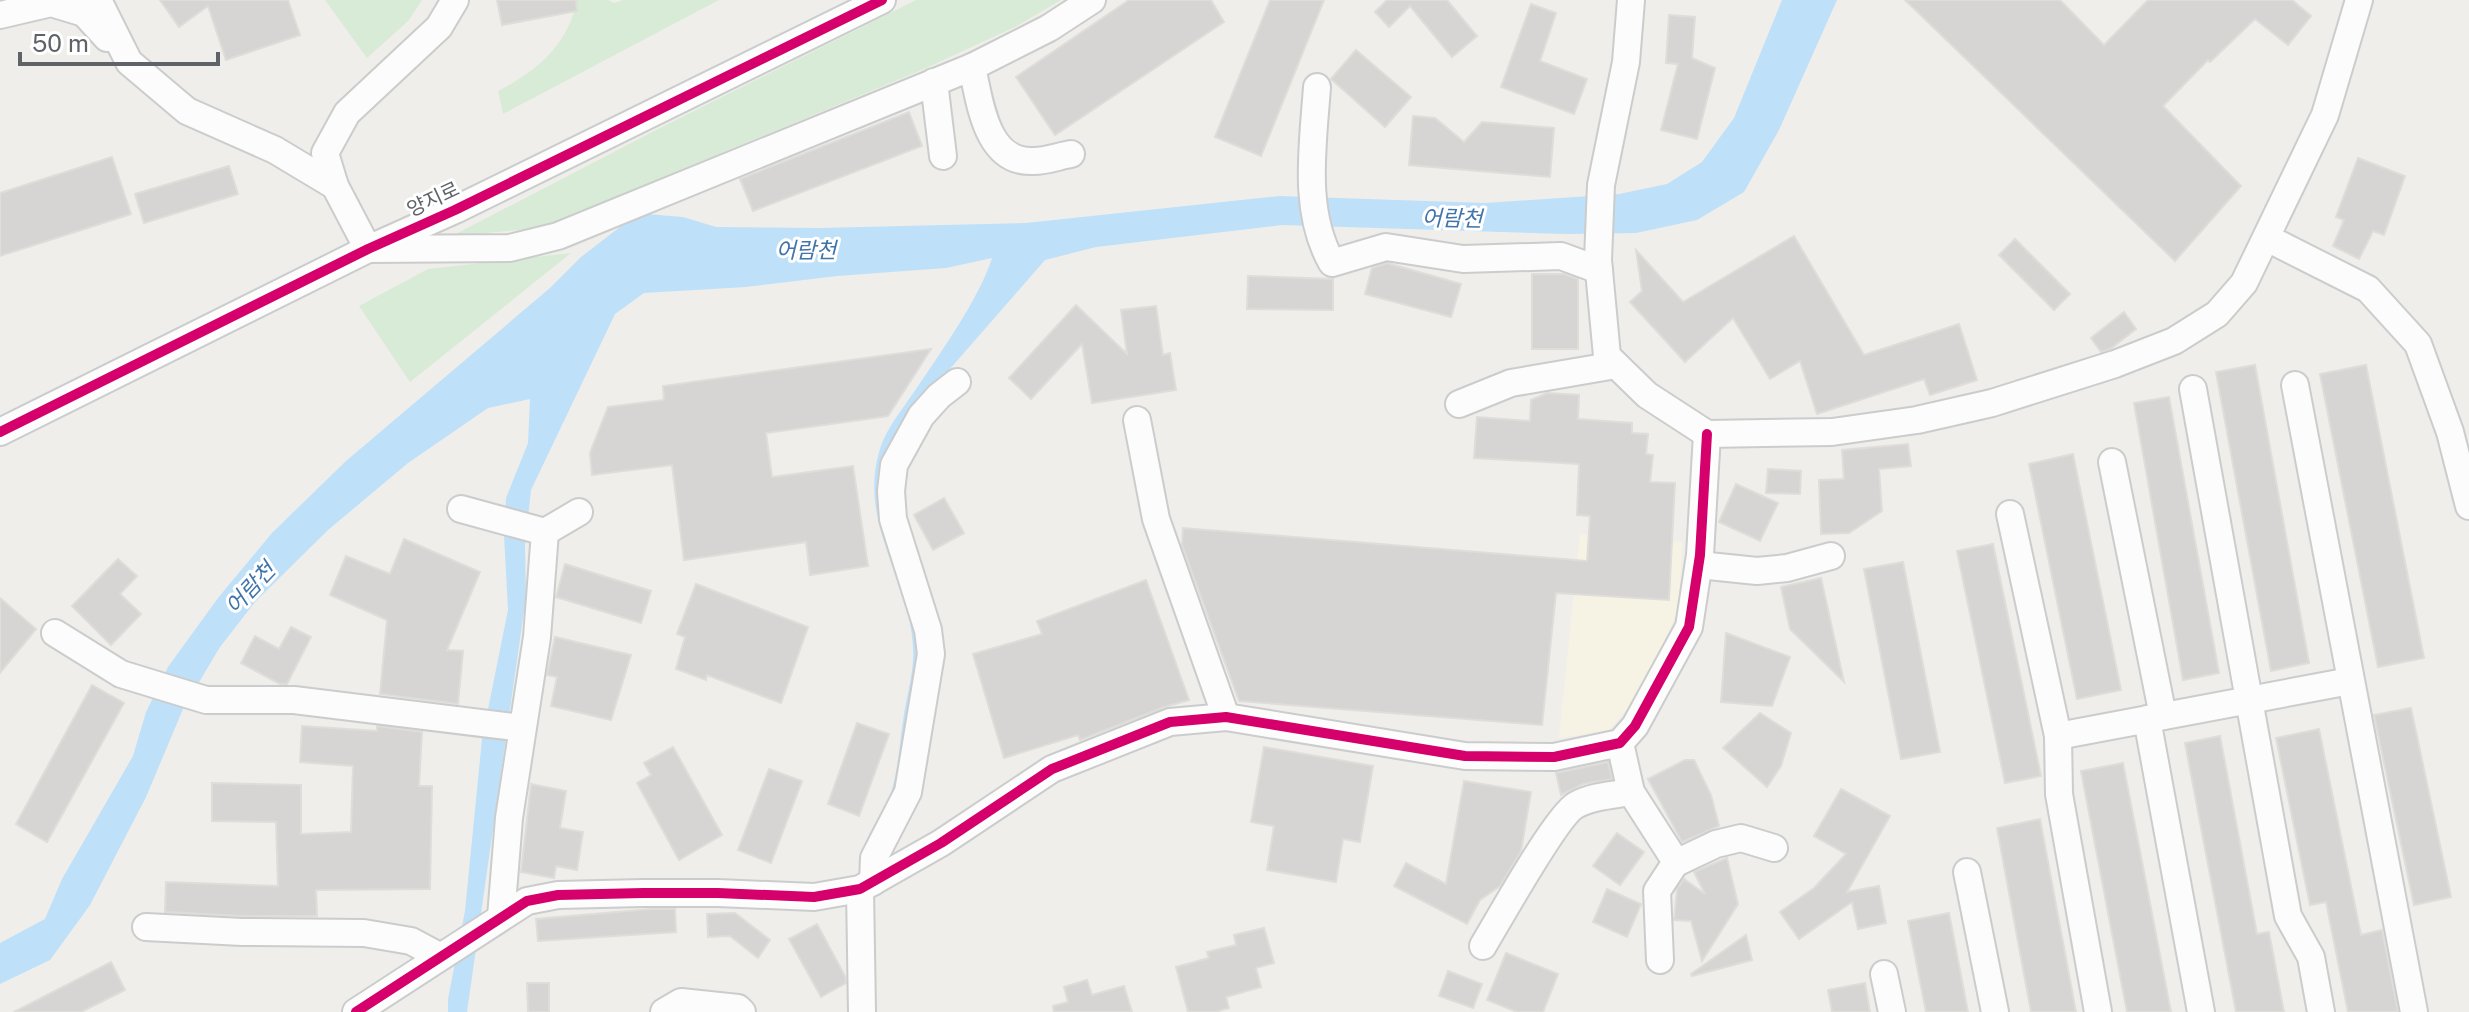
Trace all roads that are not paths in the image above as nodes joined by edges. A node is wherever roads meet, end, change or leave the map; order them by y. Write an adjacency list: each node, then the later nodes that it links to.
1 (98, 0): 8 (street)
2 (455, 0): 14 (street)
3 (882, 0): 16 (street, 양지로)
4 (1092, 0): 9 (street)
5 (1631, 0): 17 (street)
6 (2359, 0): 15 (street)
7 (0, 15): 8 (street)
8 (129, 62): 14 (street)
9 (972, 67): 10 (street); 12 (street)
10 (934, 82): 13 (street); 16 (street)
11 (1317, 87): 17 (street)
12 (1071, 154)
13 (943, 156)
14 (335, 186): 16 (street)
15 (2267, 238): 25 (street); 27 (street)
16 (368, 249): 24 (street, 양지로)
17 (1598, 265): 18 (street)
18 (1616, 365): 22 (street); 25 (street)
19 (957, 382): 46 (street)
20 (2295, 385): 35 (street)
21 (2193, 389): 36 (street)
22 (1459, 404)
23 (1137, 420): 37 (street)
24 (0, 432)
25 (1707, 434): 33 (street)
26 (2112, 462): 38 (street)
27 (2469, 506)
28 (461, 509): 31 (street)
29 (579, 512): 31 (street)
30 (2010, 514): 40 (street)
31 (545, 532): 39 (street)
32 (1831, 556): 33 (street)
33 (1699, 565): 41 (street)
34 (55, 633): 39 (street)
35 (2350, 681): 36 (street); 62 (street)
36 (2250, 700): 38 (street); 61 (street)
37 (1226, 717): 41 (street); 46 (street)
38 (2155, 718): 40 (street); 60 (street)
39 (522, 728): 47 (street)
40 (2058, 736): 59 (street)
41 (1620, 743): 42 (street)
42 (1631, 792): 44 (street); 49 (street)
43 (1774, 848): 44 (street)
44 (1676, 863): 51 (street)
45 (1967, 872): 58 (street)
46 (867, 886): 47 (street); 56 (street)
47 (501, 917): 50 (street)
48 (146, 927): 50 (street)
49 (1483, 946)
50 (445, 952): 53 (street)
51 (1660, 960)
52 (1884, 974): 57 (street)
53 (356, 1012)
54 (664, 1012): 55 (street)
55 (742, 1012)
56 (862, 1012)
57 (1892, 1012)
58 (1995, 1012)
59 (2098, 1012)
60 (2201, 1012)
61 (2321, 1012)
62 (2414, 1012)

